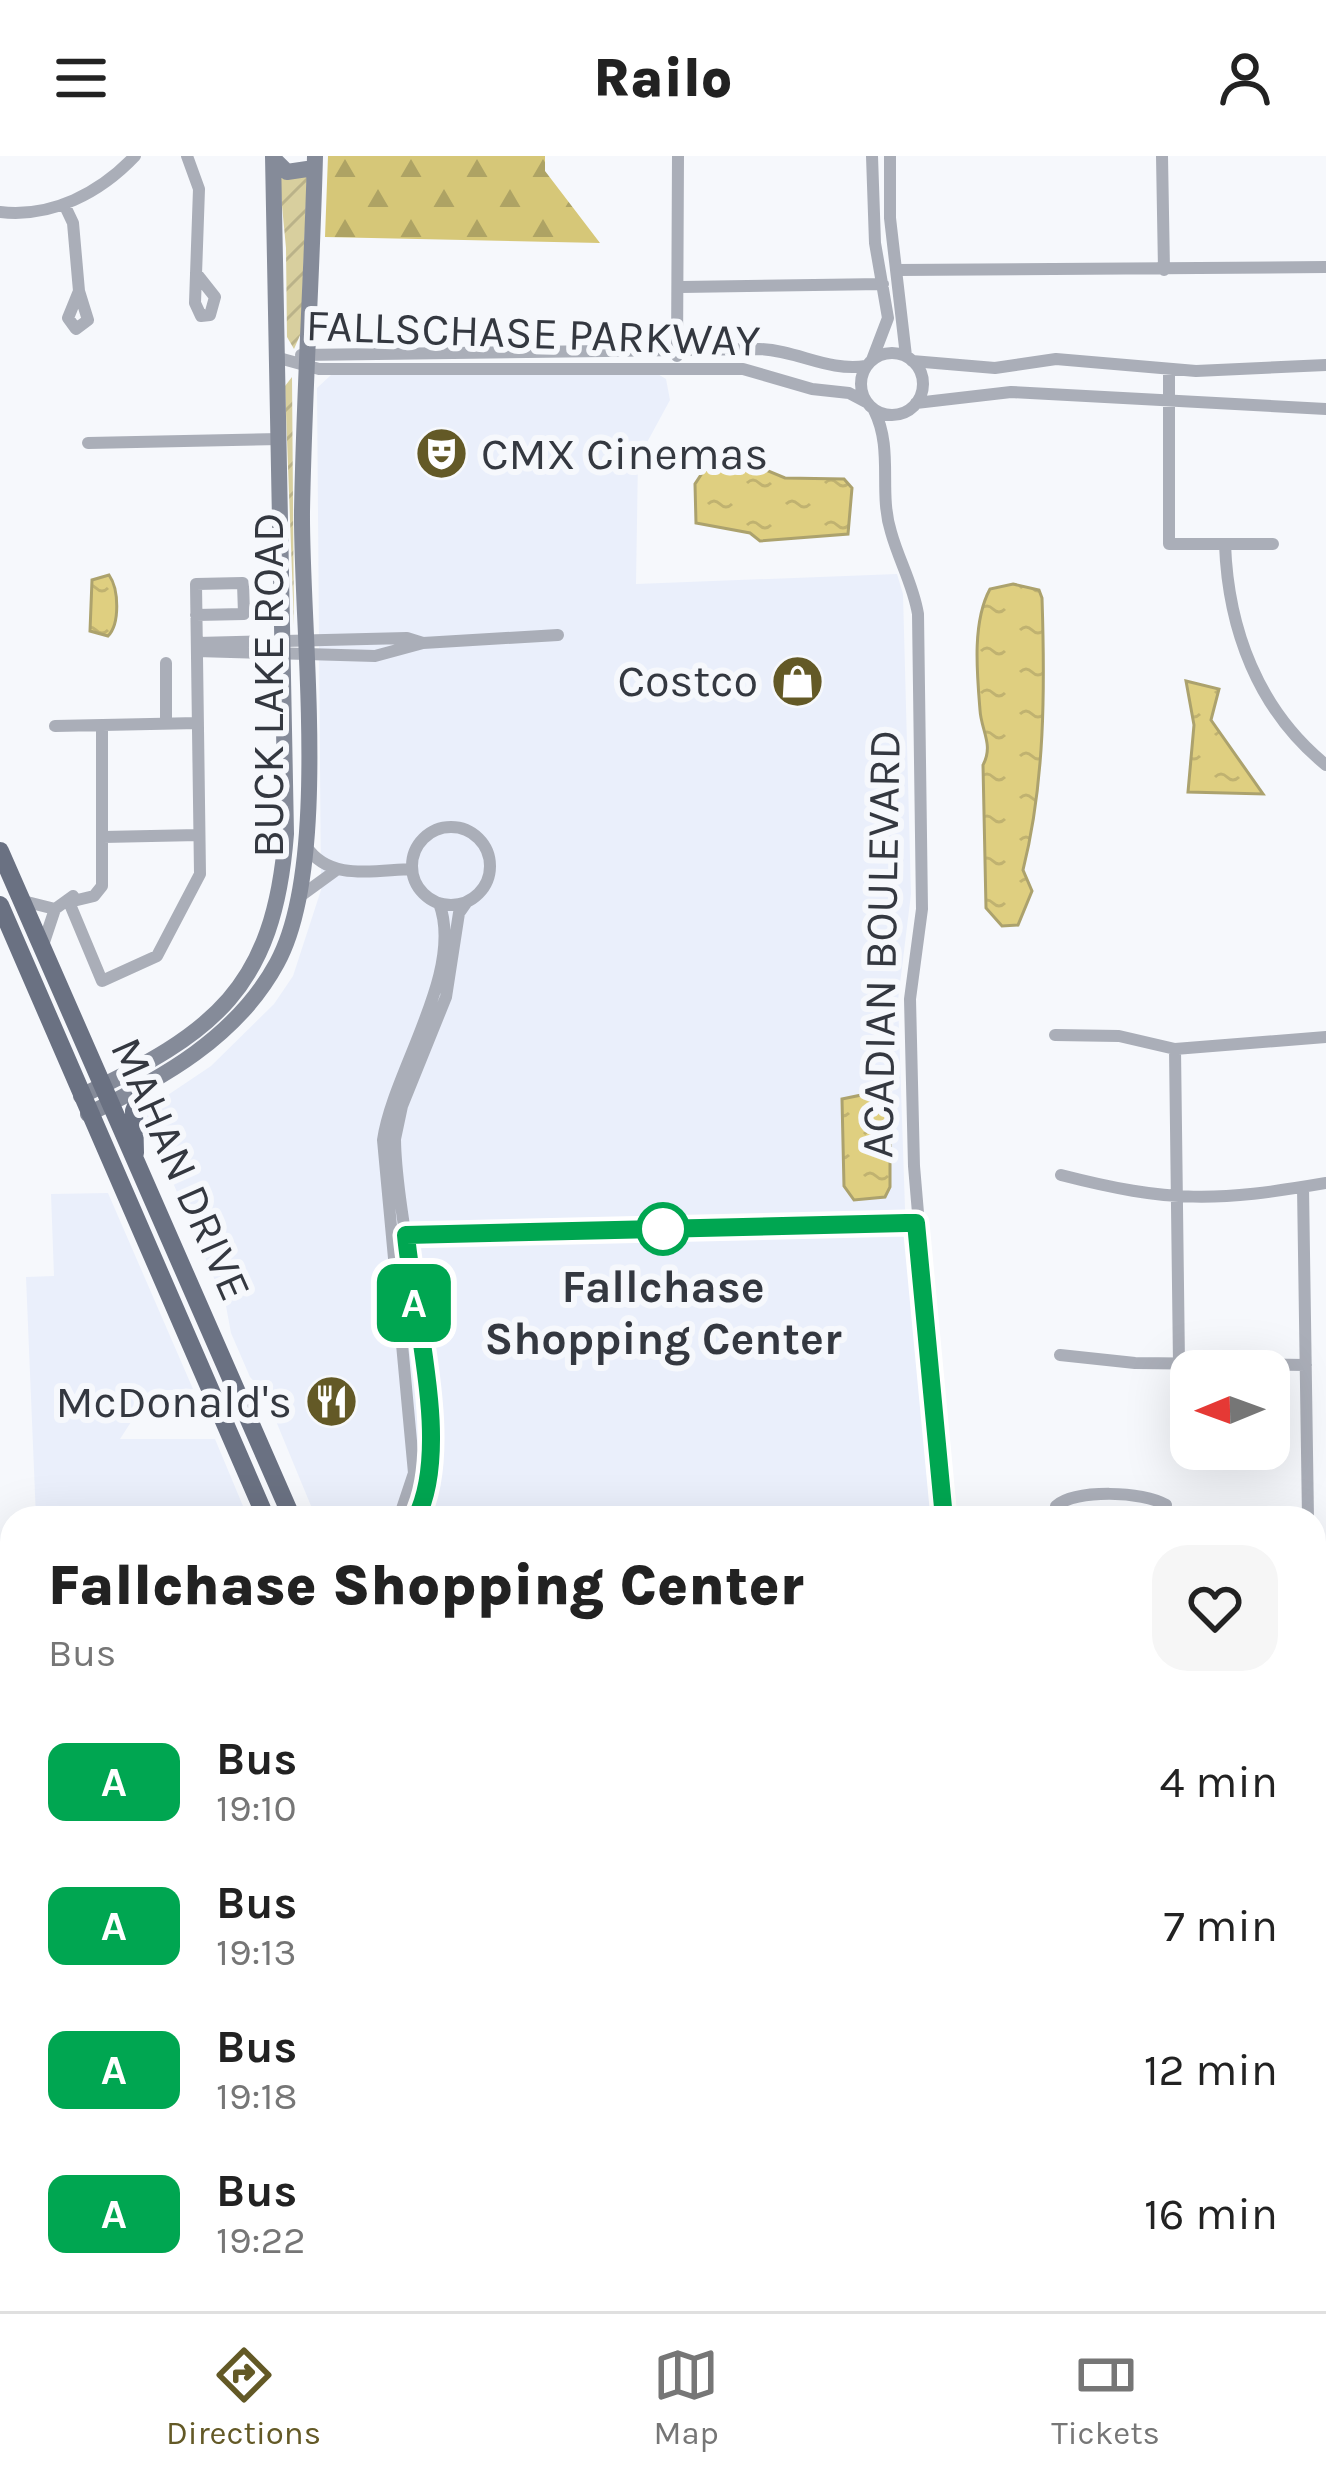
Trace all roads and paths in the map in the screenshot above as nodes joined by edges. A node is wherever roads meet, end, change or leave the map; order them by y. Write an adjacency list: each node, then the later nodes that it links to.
1 (135, 156): 9 (street)
2 (187, 156): 14 (street)
3 (679, 156): 16 (street)
4 (872, 156): 15 (street)
5 (890, 156): 12 (street)
6 (1162, 156): 13 (street)
7 (273, 157): 8 (main road); 20 (main road, BUCK LAKE ROAD)
8 (315, 162): 22 (main road, BUCK LAKE ROAD)
9 (64, 204): 10 (street); 17 (street)
10 (0, 212)
11 (1326, 267): 13 (street)
12 (897, 270): 13 (street); 21 (street)
13 (1164, 270)
14 (196, 274)
15 (883, 284): 16 (street); 23 (street)
16 (681, 287): 18 (street)
17 (79, 291)
18 (677, 350): 19 (street, FALLSCHASE PARKWAY); 23 (street, FALLSCHASE PARKWAY); 25 (street)
19 (447, 351): 22 (street, FALLSCHASE PARKWAY); 26 (street)
20 (279, 358): 22 (street, FALLSCHASE PARKWAY); 32 (main road, BUCK LAKE ROAD); 35 (main road)
21 (909, 359): 23 (street); 27 (street); 30 (street)
22 (311, 363): 26 (street, FALLSCHASE PARKWAY); 35 (main road, BUCK LAKE ROAD)
23 (869, 363): 29 (street)
24 (1326, 365): 27 (street)
25 (677, 369): 26 (street, FALLSCHASE PARKWAY); 29 (street, FALLSCHASE PARKWAY)
26 (446, 370)
27 (1169, 370): 28 (street)
28 (1169, 398): 30 (street); 31 (street); 36 (street)
29 (870, 406): 30 (street); 34 (street, ACADIAN BOULEVARD)
30 (912, 407): 34 (street)
31 (1326, 409)
32 (280, 439): 33 (street); 41 (main road, BUCK LAKE ROAD)
33 (88, 443)
34 (886, 446): 94 (street, ACADIAN BOULEVARD)
35 (302, 509): 42 (main road, BUCK LAKE ROAD)
36 (1225, 544): 37 (street); 49 (street)
37 (1273, 544)
38 (196, 615): 38 (street); 40 (street)
39 (558, 635): 42 (street)
40 (197, 647): 43 (street); 43 (street); 45 (street)
41 (284, 647): 42 (street); 43 (street); 73 (main road, BUCK LAKE ROAD)
42 (305, 647): 54 (main road, BUCK LAKE ROAD)
43 (244, 648)
44 (166, 663): 46 (street)
45 (198, 723): 46 (street); 52 (street)
46 (166, 724): 47 (street)
47 (102, 725): 48 (street); 53 (street)
48 (55, 726)
49 (1326, 765)
50 (450, 811): 51 (street)
51 (451, 827): 57 (street); 62 (street)
52 (199, 835): 53 (street); 61 (street)
53 (104, 837): 61 (street)
54 (306, 846): 58 (street); 59 (main road, BUCK LAKE ROAD)
55 (0, 851): 60 (main road, MAHAN DRIVE)
56 (348, 855): 58 (street)
57 (412, 869): 58 (street); 63 (street)
58 (342, 871): 59 (street)
59 (302, 896): 72 (main road, BUCK LAKE ROAD)
60 (22, 901): 65 (street); 67 (main road, MAHAN DRIVE)
61 (69, 902): 65 (street)
62 (466, 902): 63 (street); 68 (street)
63 (439, 903): 68 (street)
64 (0, 904): 66 (main road, MAHAN DRIVE)
65 (55, 909): 67 (street)
66 (7, 941): 74 (main road, MAHAN DRIVE)
67 (41, 950): 73 (main road, MAHAN DRIVE)
68 (446, 997): 80 (street)
69 (1055, 1035): 71 (street)
70 (1326, 1037): 71 (street)
71 (1175, 1049): 79 (street)
72 (144, 1085): 73 (main road, BUCK LAKE ROAD); 75 (main road)
73 (106, 1095): 74 (main road, BUCK LAKE ROAD); 75 (main road, MAHAN DRIVE)
74 (84, 1105): 88 (main road, MAHAN DRIVE)
75 (136, 1164): 89 (main road, MAHAN DRIVE)
76 (1060, 1175): 79 (street)
77 (1326, 1183): 78 (street)
78 (1303, 1187): 79 (street); 87 (street)
79 (1177, 1198): 83 (street)
80 (399, 1236): 81 (street); 82 (street)
81 (419, 1345): 82 (street); 93 (street)
82 (403, 1346): 92 (street)
83 (1179, 1350)
84 (1060, 1355): 85 (street)
85 (1170, 1363)
86 (1290, 1365): 87 (street)
87 (1306, 1365): 97 (street)
88 (202, 1376): 89 (main road); 90 (main road, MAHAN DRIVE)
89 (232, 1384): 91 (main road, MAHAN DRIVE)
90 (261, 1506)
91 (287, 1506)
92 (403, 1506)
93 (420, 1506)
94 (943, 1506)
95 (1056, 1506): 96 (street)
96 (1168, 1506)
97 (1309, 1506)

